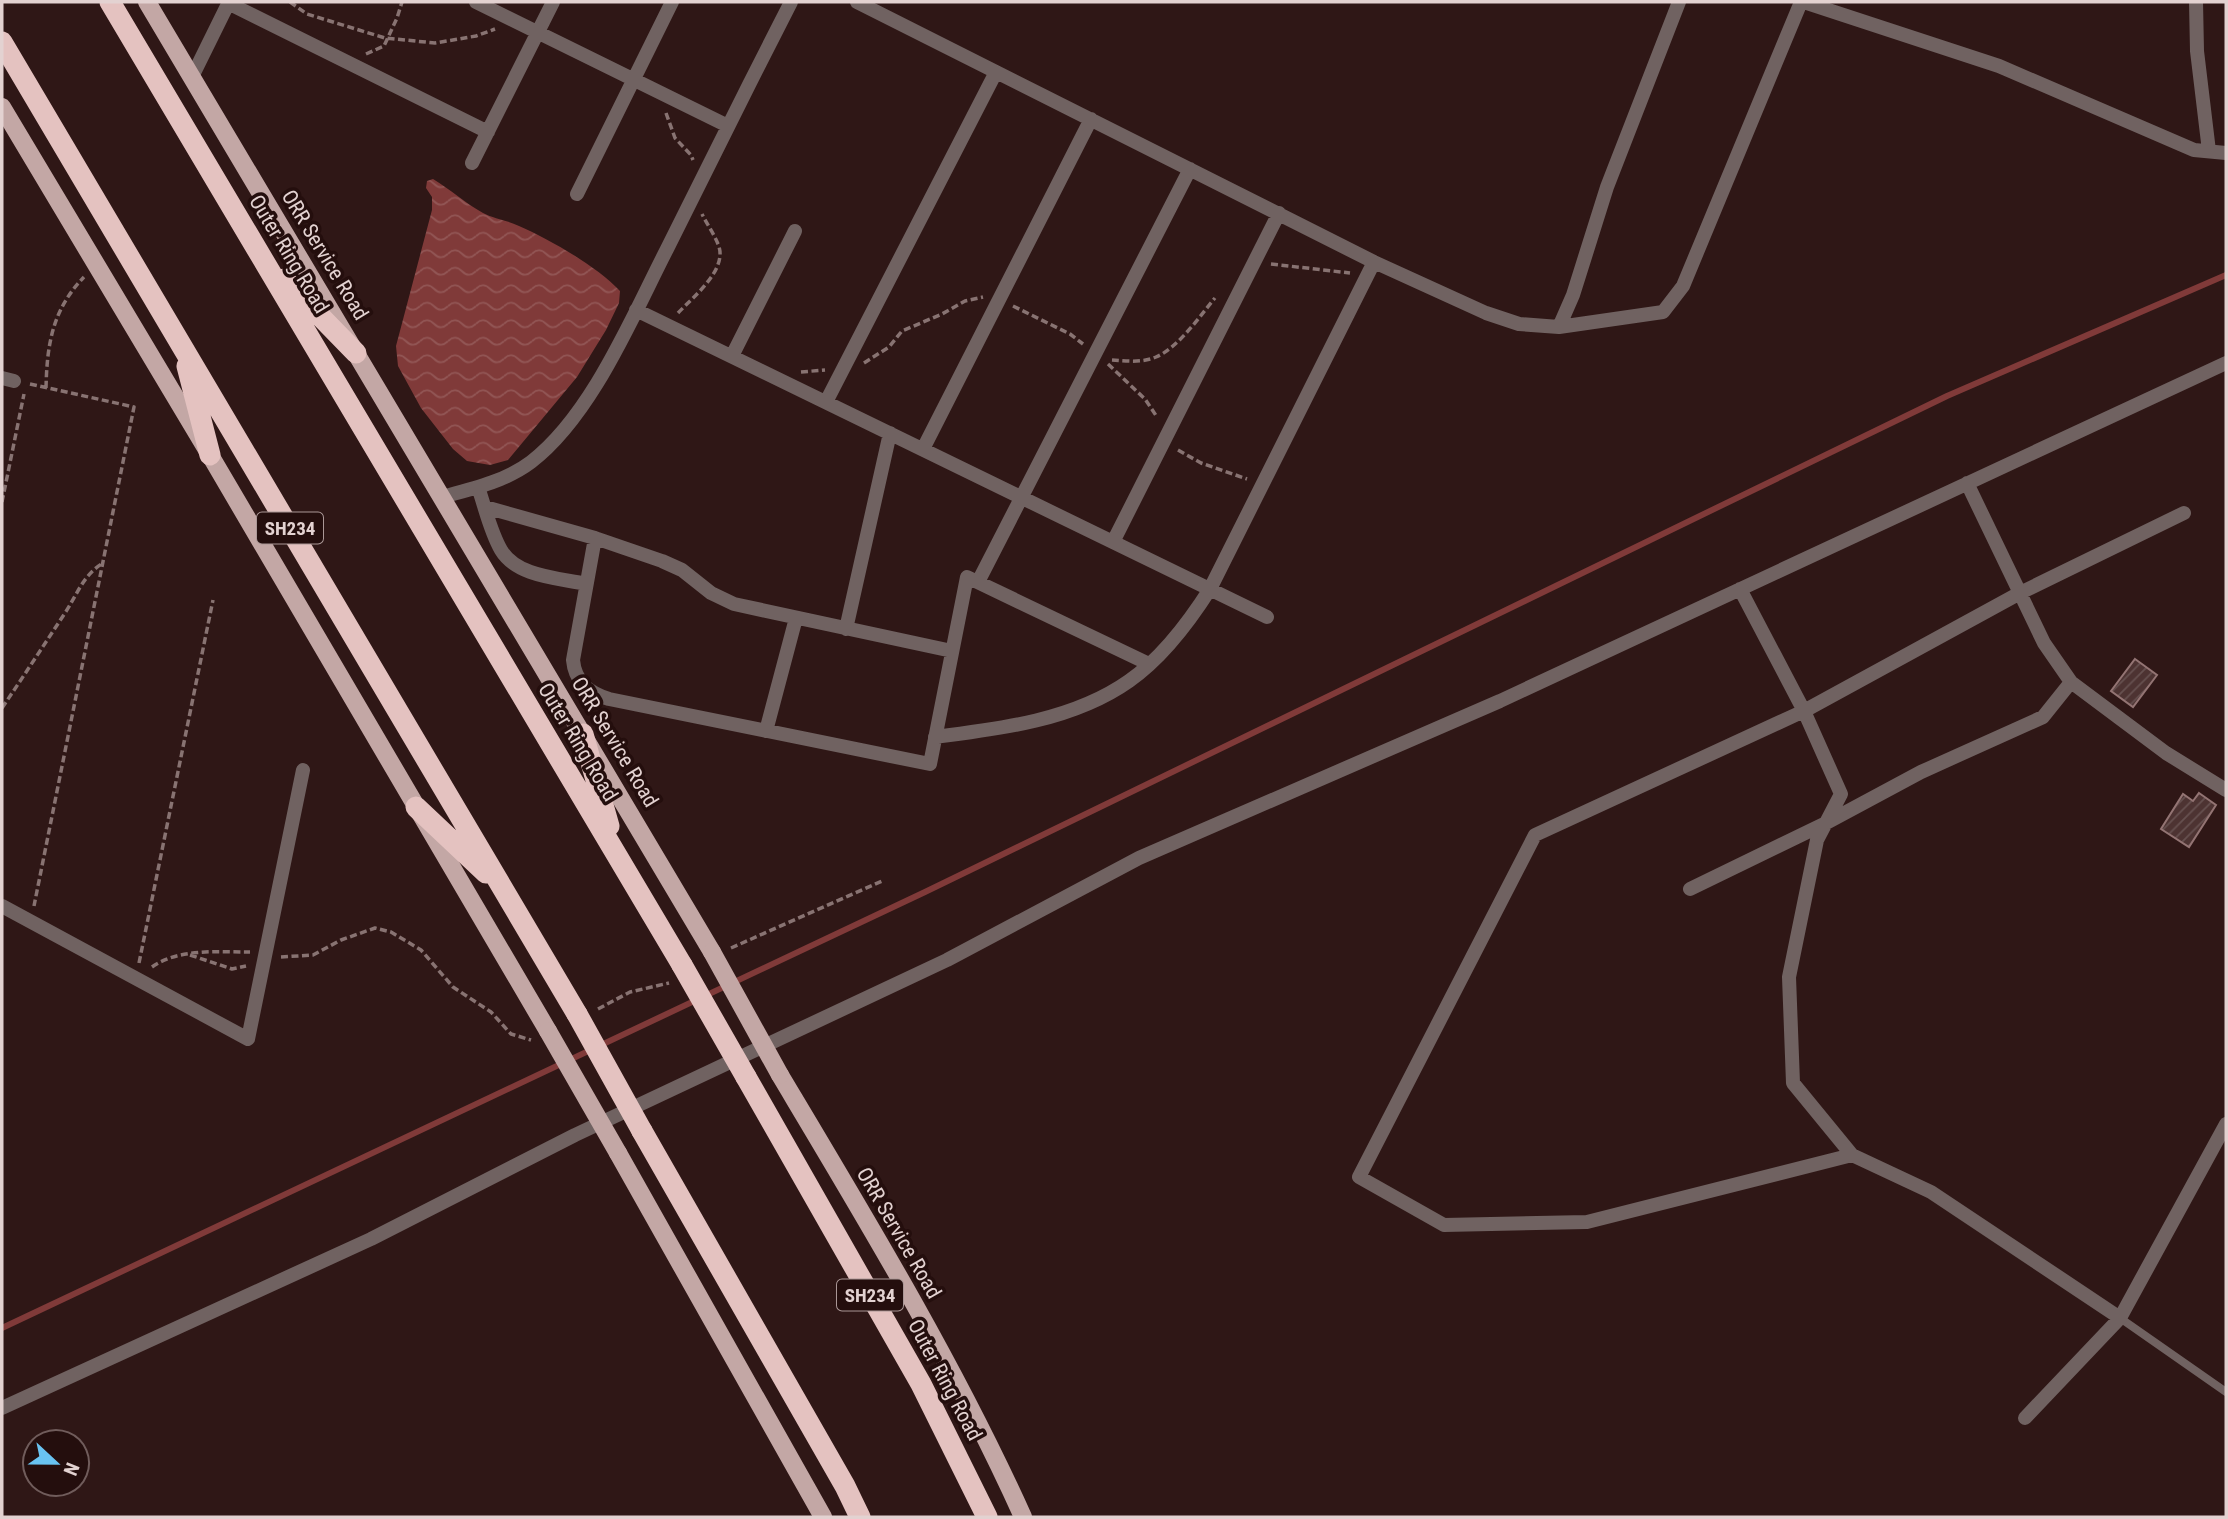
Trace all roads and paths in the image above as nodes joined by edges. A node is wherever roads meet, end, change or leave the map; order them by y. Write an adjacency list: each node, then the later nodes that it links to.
1 (110, 2): 35 (highway, Outer Ring Road / SH234)
2 (147, 2): 20 (main road, ORR Service Road)
3 (229, 2): 18 (street); 20 (street)
4 (290, 2): 16 (path)
5 (402, 2): 16 (path)
6 (476, 2): 14 (street)
7 (553, 2): 15 (street)
8 (672, 2): 21 (street)
9 (791, 2): 25 (street)
10 (857, 2): 19 (street)
11 (1679, 2): 41 (street)
12 (1803, 2): 27 (street); 41 (street)
13 (2196, 2): 27 (street)
14 (515, 21): 15 (street); 16 (path)
15 (538, 32): 21 (street); 26 (street)
16 (388, 38): 18 (path)
17 (2, 43): 42 (highway, SH234)
18 (349, 63): 26 (street)
19 (996, 72): 24 (street); 47 (street)
20 (192, 77): 44 (main road, ORR Service Road)
21 (634, 79): 22 (street); 32 (street)
22 (660, 92): 25 (street); 31 (path)
23 (2, 107): 37 (main road)
24 (1091, 119): 30 (street); 38 (street)
25 (728, 126): 31 (street)
26 (488, 132): 29 (street)
27 (2209, 151): 28 (street)
28 (2226, 153)
29 (472, 163)
30 (1190, 169): 33 (street); 43 (street)
31 (701, 181): 39 (street); 40 (path)
32 (577, 194)
33 (1279, 213): 36 (street); 52 (street)
34 (795, 231): 45 (street)
35 (261, 255): 44 (highway); 87 (highway, Outer Ring Road / SH234)
36 (1374, 262): 41 (street); 57 (street)
37 (97, 265): 49 (path); 54 (main road)
38 (999, 300): 43 (path); 47 (path); 53 (street)
39 (636, 310): 40 (street); 56 (street)
40 (667, 325): 45 (street)
41 (1559, 327)
42 (181, 342): 54 (highway); 88 (highway, SH234)
43 (1095, 352): 52 (path); 58 (street)
44 (356, 353): 59 (main road, ORR Service Road)
45 (732, 356): 50 (street)
46 (2226, 363): 55 (street)
47 (843, 369): 48 (path); 50 (street)
48 (794, 372)
49 (46, 388): 60 (path); 65 (path)
50 (826, 402): 51 (street)
51 (890, 433): 53 (street); 74 (street)
52 (1166, 436): 57 (path); 64 (street)
53 (923, 449): 58 (street)
54 (210, 455): 85 (main road)
55 (1967, 483): 69 (street); 70 (street)
56 (478, 487): 59 (street); 61 (street)
57 (1260, 489): 68 (street)
58 (1020, 496): 64 (street); 66 (street)
59 (442, 497): 81 (main road, ORR Service Road)
60 (2, 502)
61 (485, 507): 63 (street); 67 (street)
62 (2184, 513): 70 (street)
63 (596, 538): 67 (street); 73 (street)
64 (1113, 542): 68 (street)
65 (103, 563): 78 (path); 91 (path)
66 (978, 582): 75 (street); 76 (street)
67 (586, 584): 80 (street)
68 (1210, 589): 72 (street); 76 (street)
69 (1740, 589): 79 (street); 100 (street)
70 (2020, 593): 77 (street); 79 (street)
71 (213, 600): 95 (path)
72 (1267, 617)
73 (796, 618): 74 (street); 80 (street)
74 (846, 629): 75 (street)
75 (952, 651): 82 (street)
76 (1149, 664): 82 (street)
77 (2071, 682): 84 (street); 86 (street)
78 (2, 708)
79 (1804, 711): 86 (street); 97 (street)
80 (766, 731): 82 (street)
81 (583, 734): 87 (highway); 105 (main road, ORR Service Road, bridge)
82 (935, 737)
83 (303, 770): 94 (street)
84 (2226, 790)
85 (416, 807): 88 (highway); 102 (main road, bridge)
86 (1826, 823): 89 (street); 97 (street)
87 (616, 852): 104 (highway, Outer Ring Road / SH234, bridge)
88 (503, 888): 103 (highway, SH234, bridge)
89 (1690, 889)
90 (2, 906): 91 (street)
91 (31, 922): 95 (street)
92 (188, 954): 94 (path)
93 (289, 958): 94 (path)
94 (264, 964): 95 (street)
95 (136, 978)
96 (2226, 1124): 98 (street)
97 (1852, 1155): 98 (street)
98 (2120, 1318): 99 (lane); 101 (street)
99 (2226, 1392)
100 (2, 1408)
101 (2025, 1418)
102 (823, 1517)
103 (860, 1517)
104 (987, 1517)
105 (1023, 1517)

